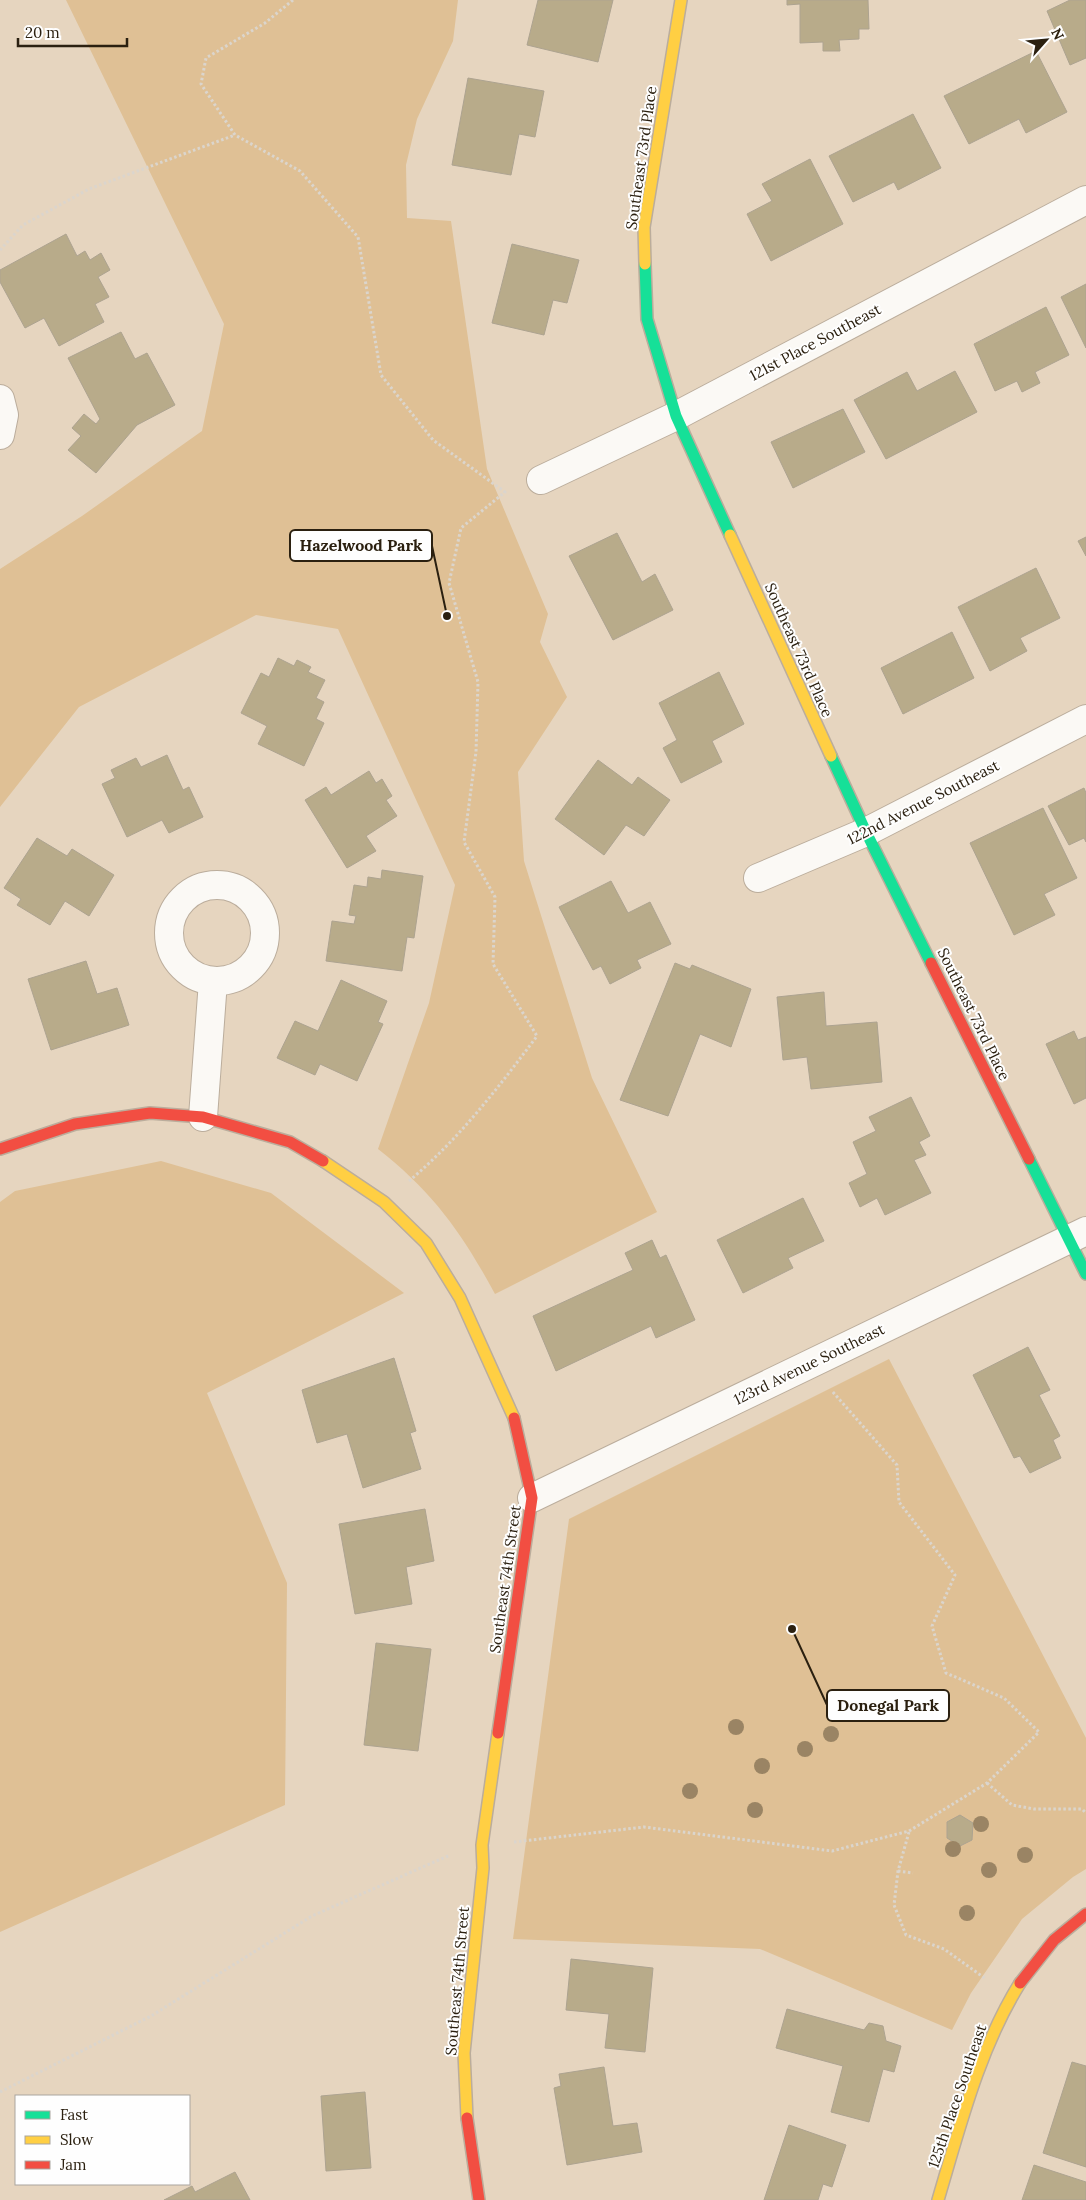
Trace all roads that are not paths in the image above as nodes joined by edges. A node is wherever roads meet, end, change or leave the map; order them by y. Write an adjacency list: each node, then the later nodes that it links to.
1 (681, 0): 4 (street, Southeast 73rd Place)
2 (1086, 200): 4 (street, 121st Place Southeast)
3 (0, 398): 5 (street)
4 (676, 416): 6 (street, 121st Place Southeast); 8 (street, Southeast 73rd Place)
5 (0, 435)
6 (541, 480)
7 (1086, 720): 8 (street, 122nd Avenue Southeast)
8 (866, 832): 9 (street, 122nd Avenue Southeast); 13 (street, Southeast 73rd Place)
9 (758, 878)
10 (213, 981): 11 (street)
11 (203, 1117): 12 (street, Southeast 74th Street); 15 (street, Southeast 74th Street)
12 (0, 1149)
13 (1077, 1235): 14 (street, Southeast 73rd Place); 15 (street, 123rd Avenue Southeast)
14 (1086, 1274)
15 (532, 1498): 17 (street, Southeast 74th Street)
16 (1086, 1914): 18 (street, 125th Place Southeast)
17 (479, 2200)
18 (938, 2200)

